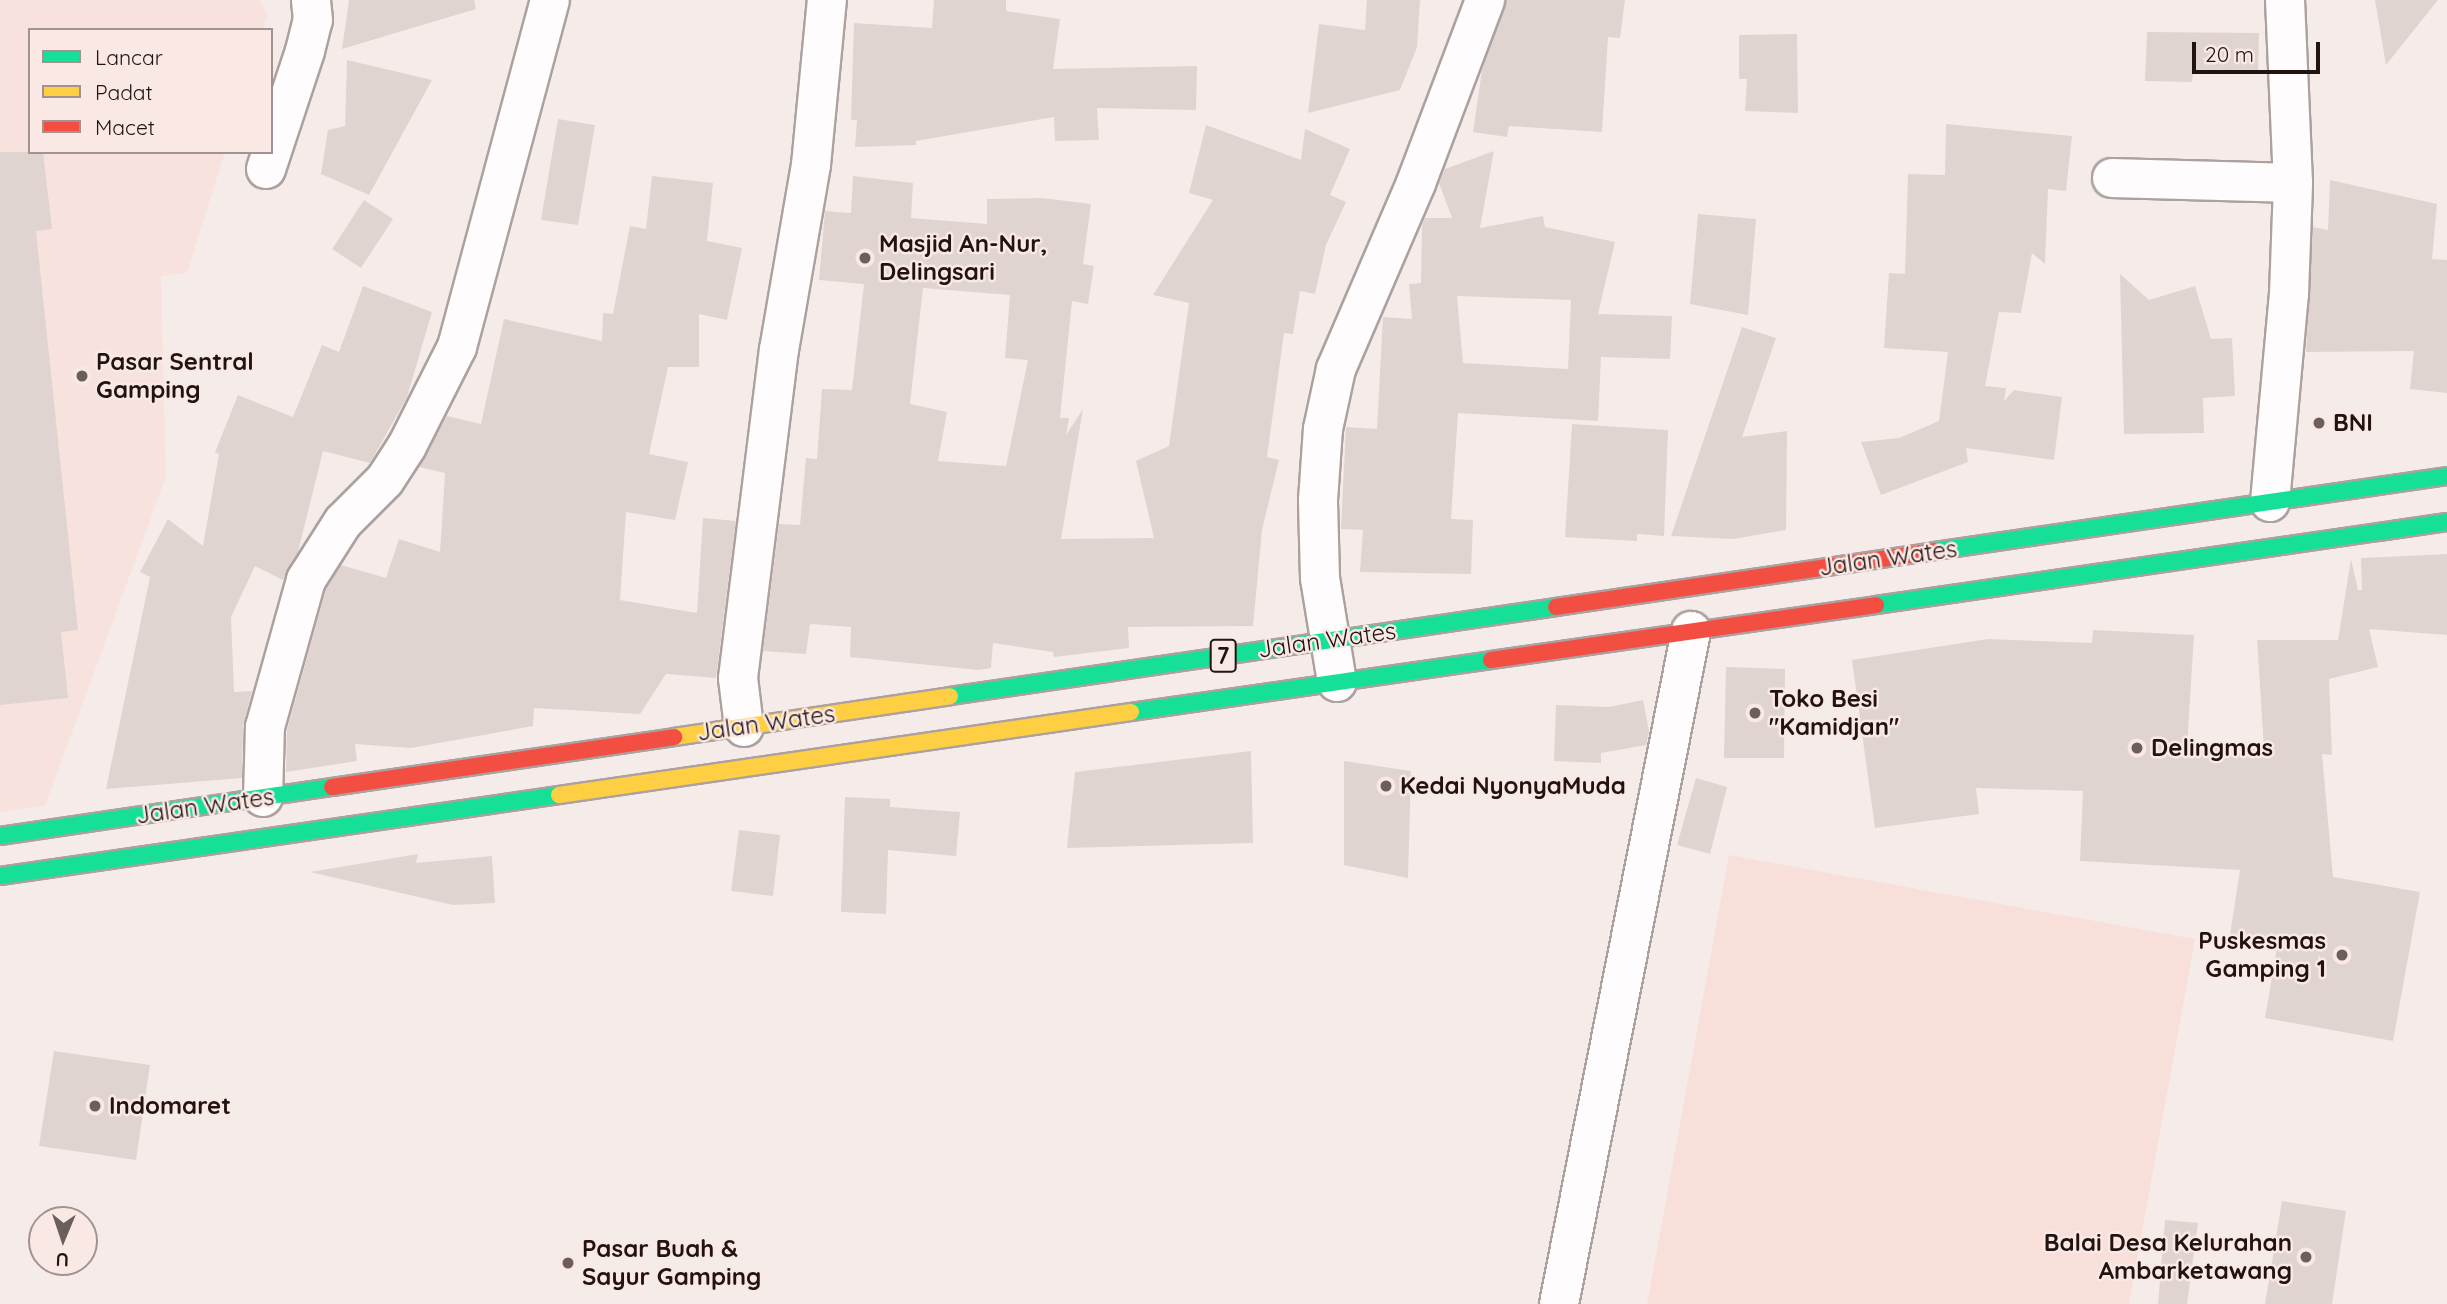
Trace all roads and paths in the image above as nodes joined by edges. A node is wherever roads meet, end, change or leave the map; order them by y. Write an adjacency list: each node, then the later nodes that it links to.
1 (311, 0): 6 (street)
2 (550, 0): 18 (street)
3 (827, 0): 17 (street)
4 (1485, 0): 15 (street)
5 (2285, 0): 10 (street)
6 (273, 148)
7 (271, 154): 8 (street)
8 (266, 169)
9 (2112, 178): 10 (street)
10 (2293, 183): 12 (street)
11 (2447, 476): 12 (highway, Jalan Wates / 7)
12 (2270, 502): 15 (highway, Jalan Wates / 7)
13 (2447, 522): 14 (highway, Jalan Wates / 7)
14 (1691, 631): 16 (highway, Jalan Wates / 7); 21 (street)
15 (1329, 640): 16 (street); 17 (highway, Jalan Wates / 7)
16 (1337, 682): 20 (highway, Jalan Wates / 7)
17 (744, 727): 18 (highway, Jalan Wates / 7)
18 (263, 797): 19 (highway, Jalan Wates / 7)
19 (0, 836)
20 (0, 876)
21 (1559, 1304)

